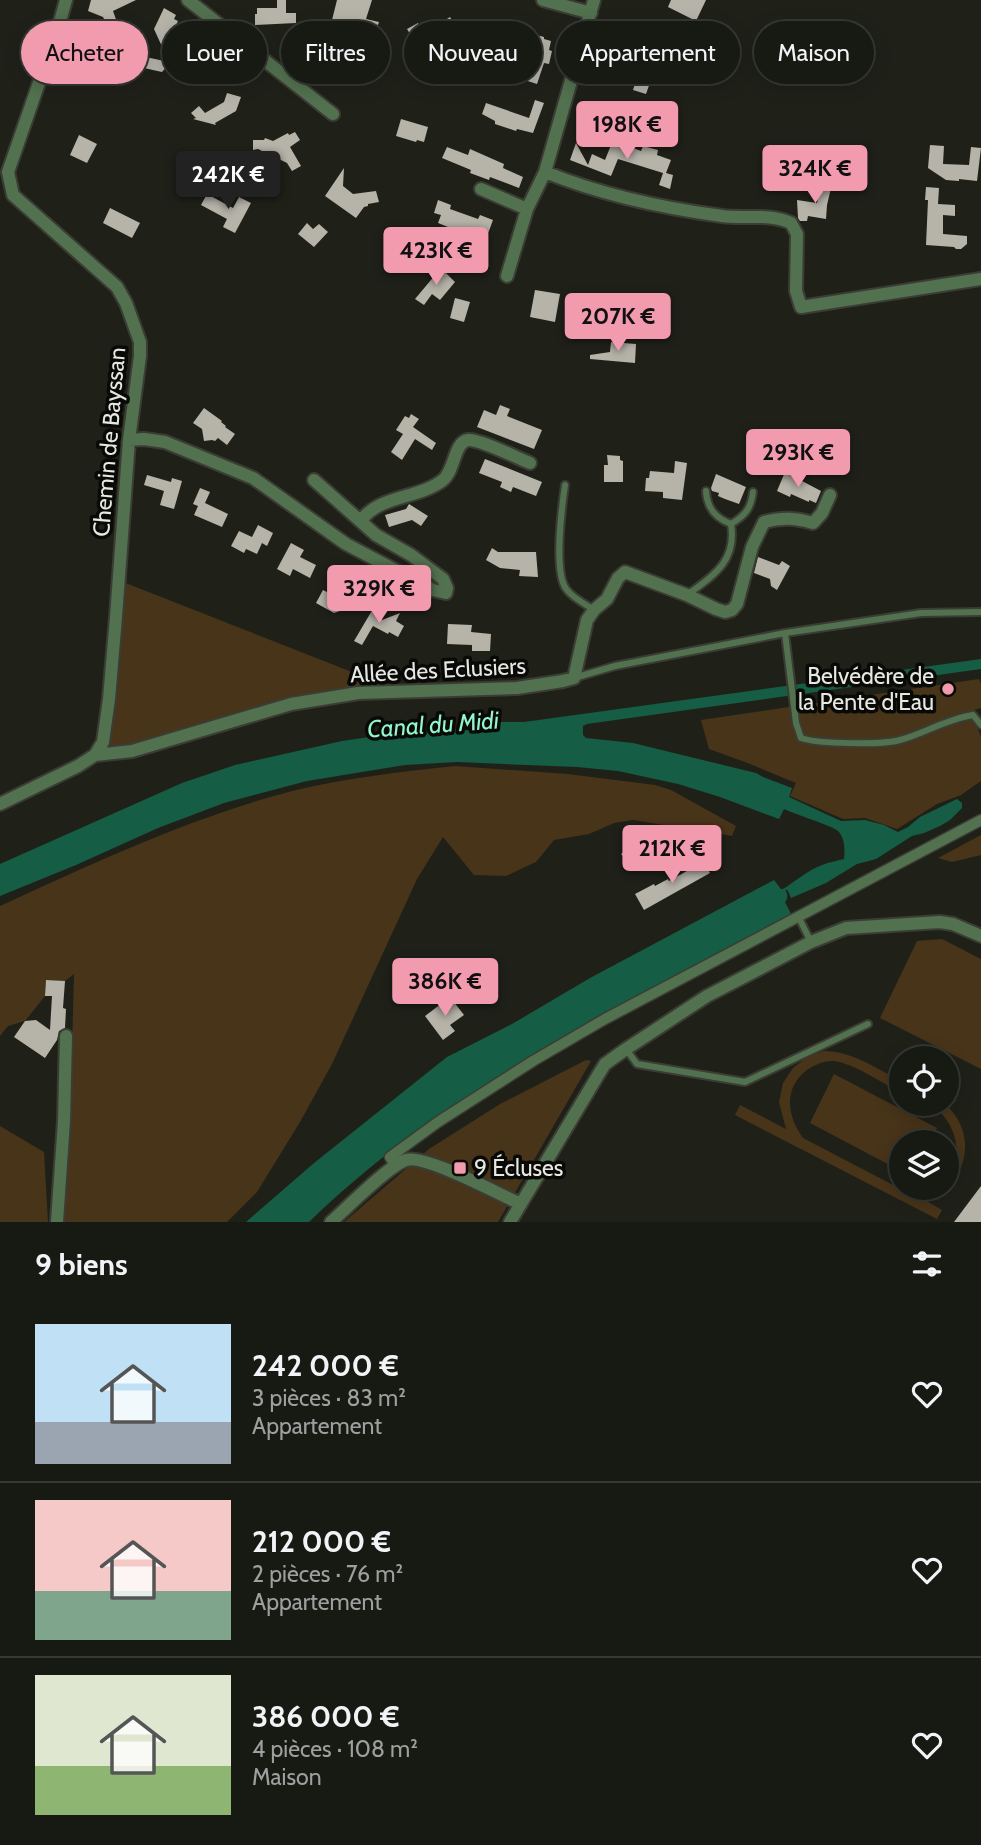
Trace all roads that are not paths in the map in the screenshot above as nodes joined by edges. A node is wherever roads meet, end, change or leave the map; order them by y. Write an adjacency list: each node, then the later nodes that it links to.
1 (66, 0): 11 (street, Chemin de Bayssan)
2 (188, 0): 5 (street)
3 (543, 0): 4 (street)
4 (593, 6): 6 (street)
5 (333, 114)
6 (545, 172): 8 (street); 10 (street)
7 (481, 189): 8 (street)
8 (527, 209): 9 (street)
9 (507, 276)
10 (981, 279)
11 (129, 440): 18 (street); 26 (street, Chemin de Bayssan)
12 (530, 463): 18 (street)
13 (314, 480): 18 (street)
14 (565, 485): 21 (lane)
15 (706, 491): 19 (lane)
16 (754, 492): 19 (lane)
17 (830, 495): 20 (street)
18 (361, 521)
19 (731, 524): 20 (lane)
20 (687, 595): 21 (street)
21 (594, 610): 24 (street)
22 (981, 612): 23 (lane, Allée des Eclusiers)
23 (785, 633): 24 (lane, Allée des Eclusiers); 25 (lane)
24 (574, 678): 26 (street, Allée des Eclusiers)
25 (981, 725)
26 (95, 755): 27 (street)
27 (0, 804)
28 (981, 820): 29 (street)
29 (798, 916): 31 (lane); 35 (street)
30 (981, 936): 31 (street)
31 (811, 942): 34 (street)
32 (868, 1024): 34 (lane)
33 (66, 1036): 37 (street)
34 (626, 1049): 36 (street)
35 (395, 1165): 36 (street); 38 (street)
36 (521, 1204): 39 (street)
37 (57, 1222)
38 (331, 1222)
39 (510, 1222)

